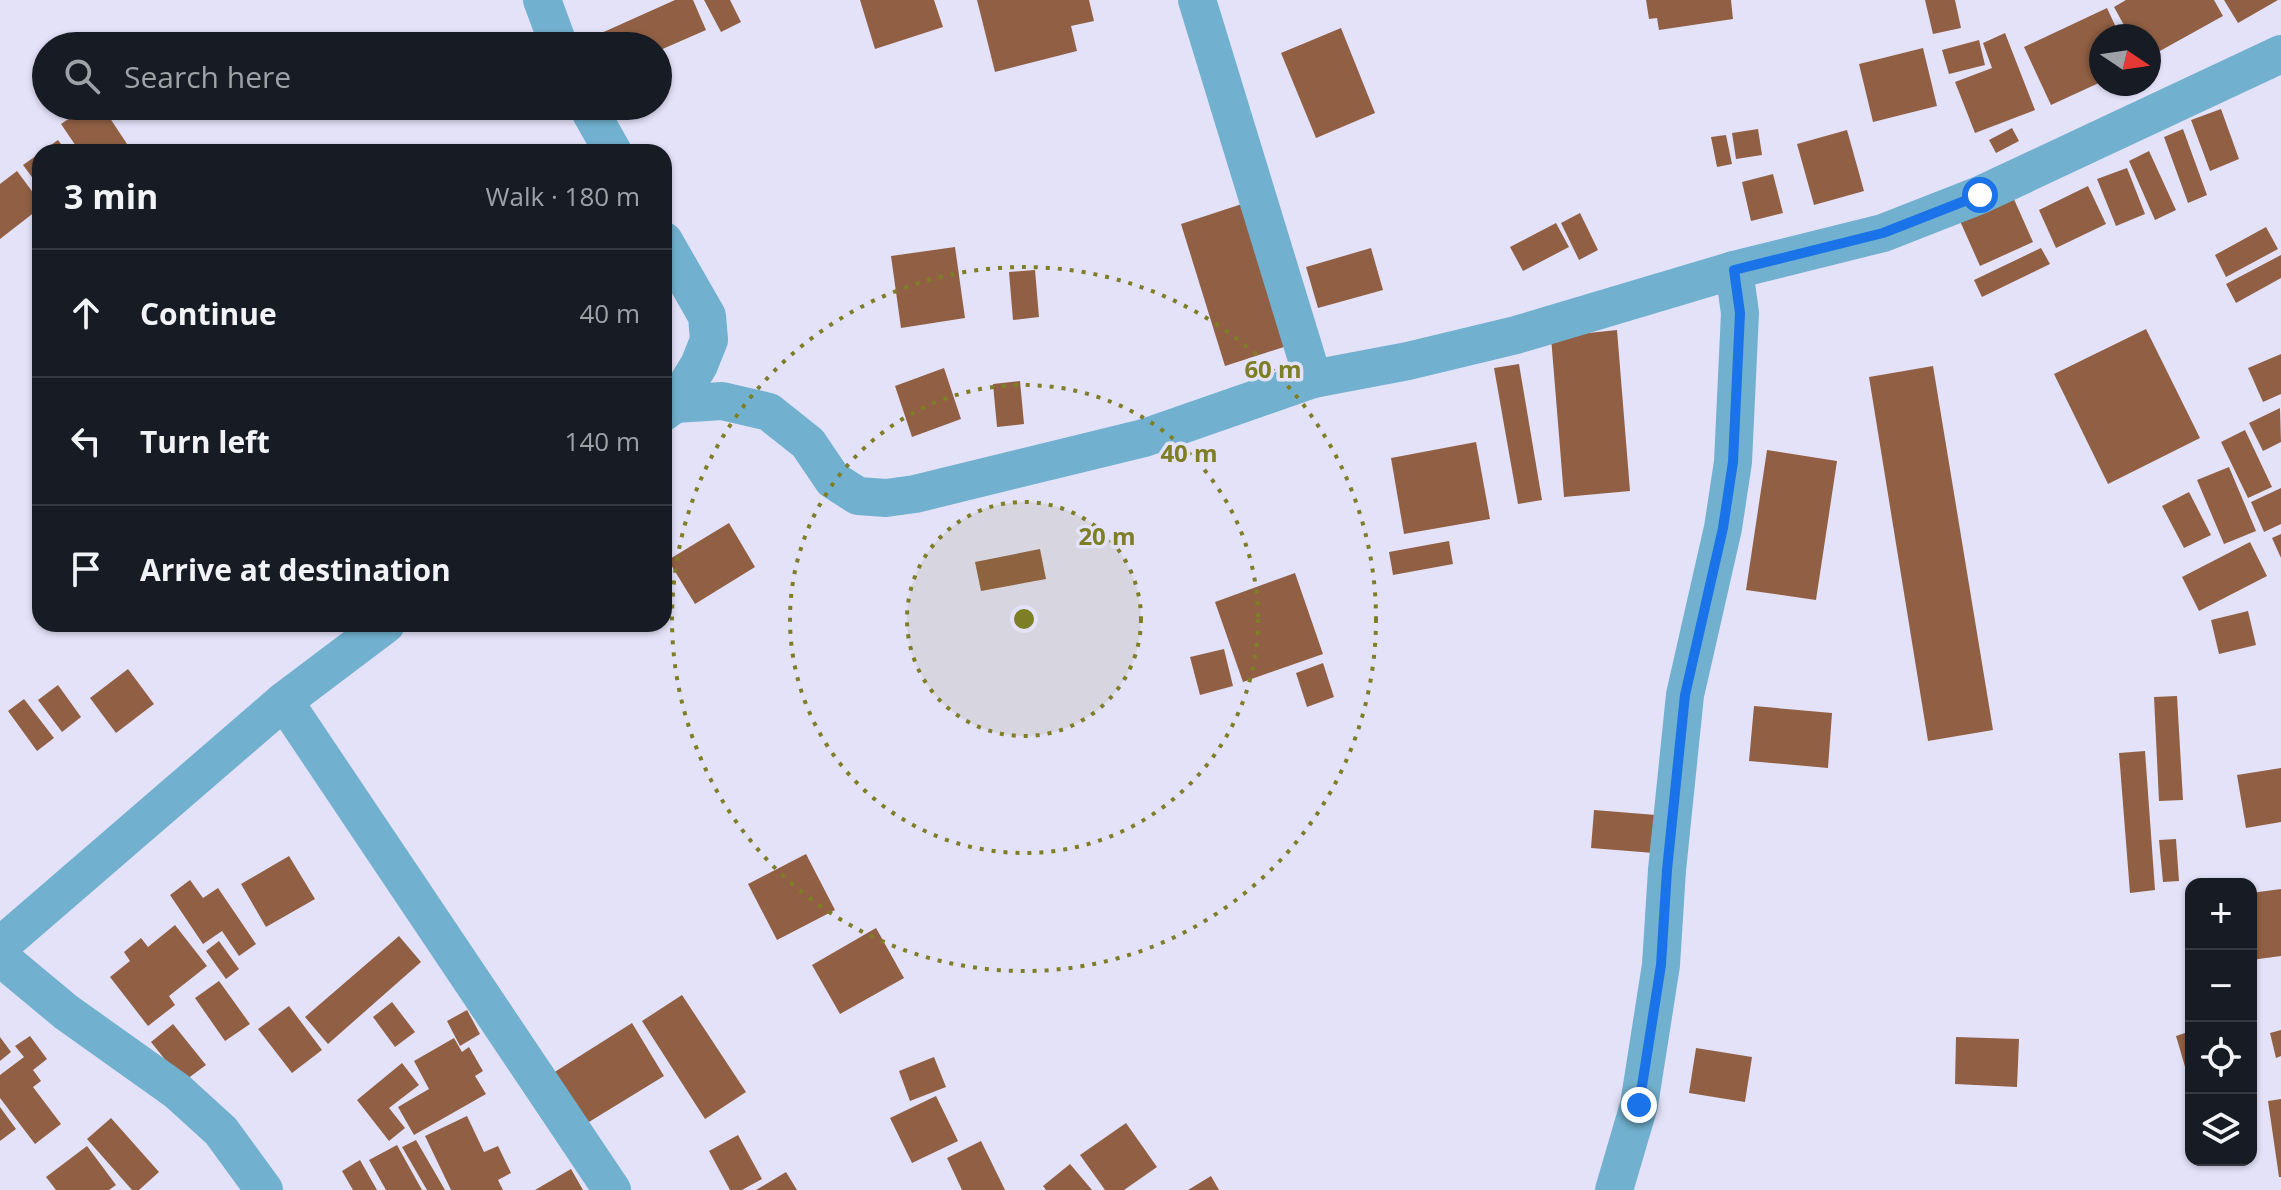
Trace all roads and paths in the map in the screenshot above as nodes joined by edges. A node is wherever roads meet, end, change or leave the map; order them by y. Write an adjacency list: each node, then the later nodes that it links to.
1 (542, 0): 3 (street)
2 (1197, 0): 9 (street)
3 (554, 32)
4 (2281, 54): 8 (street)
5 (595, 120): 6 (street)
6 (608, 144)
7 (672, 255): 10 (street)
8 (1734, 270): 9 (street); 18 (street)
9 (1313, 379): 11 (street)
10 (672, 405)
11 (672, 408)
12 (375, 632): 13 (street)
13 (284, 701): 14 (street); 17 (street)
14 (0, 946)
15 (0, 957): 16 (street)
16 (264, 1190)
17 (612, 1190)
18 (1614, 1190)

